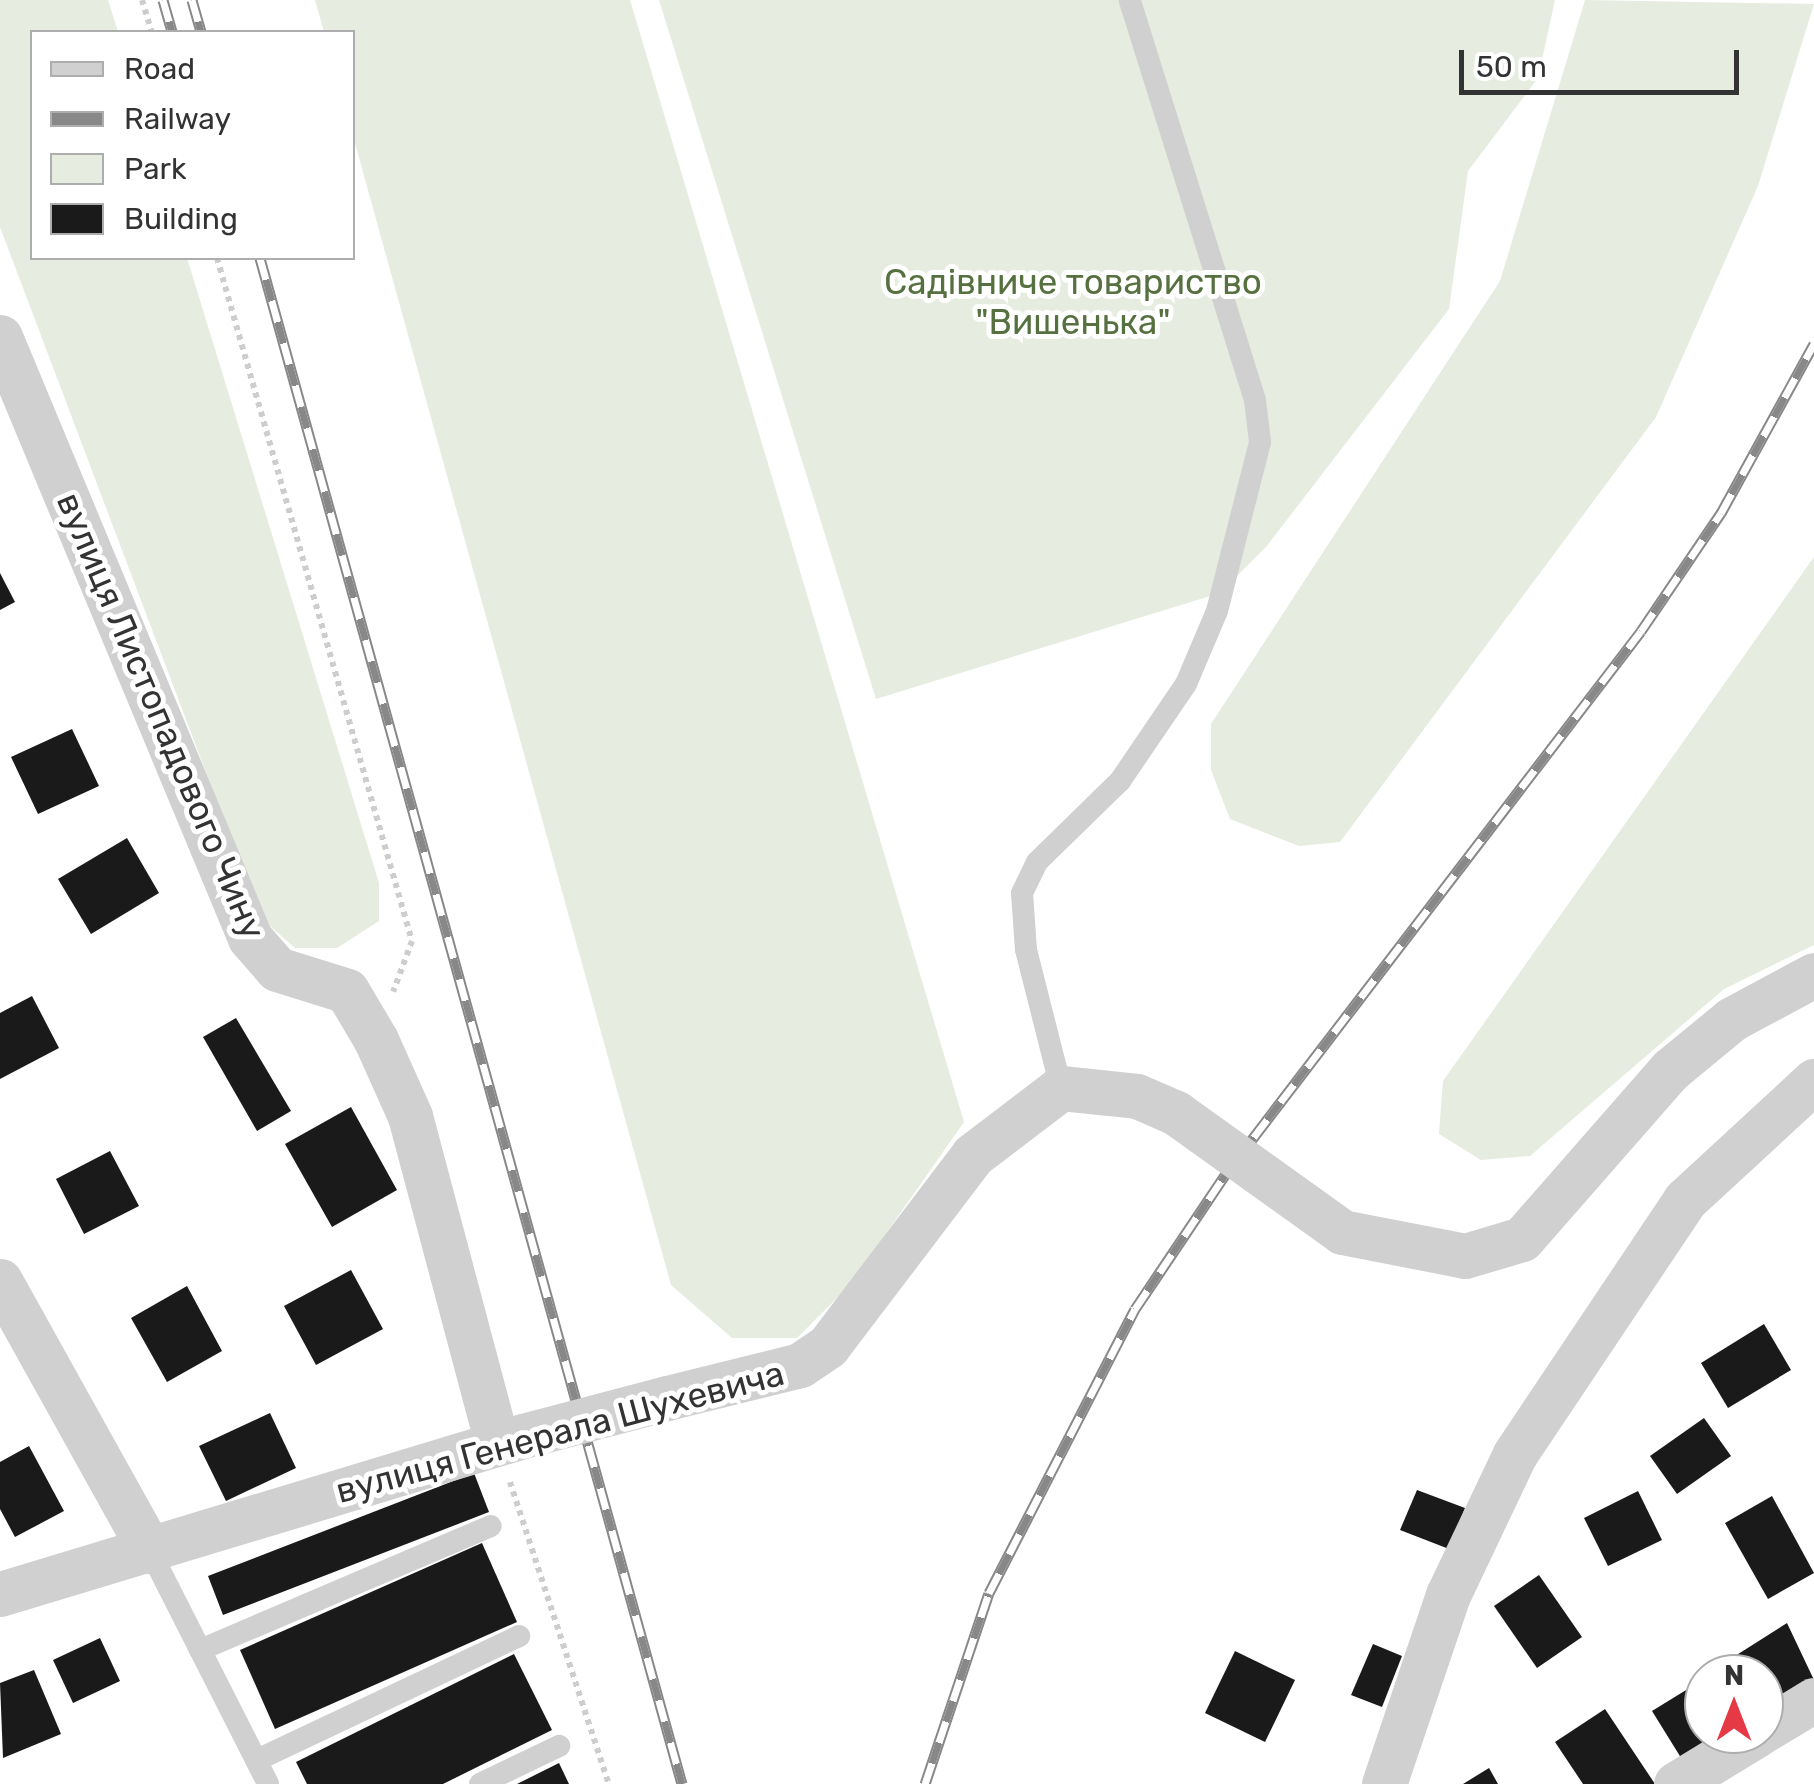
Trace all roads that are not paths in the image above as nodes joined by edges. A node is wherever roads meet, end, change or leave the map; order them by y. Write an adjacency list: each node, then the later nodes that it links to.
1 (1130, 0): 5 (lane)
2 (0, 336): 7 (street, вулиця Листопадового Чину)
3 (1814, 974): 5 (street, bridge)
4 (1814, 1081): 20 (street)
5 (1060, 1088): 7 (street, вулиця Генерала Шухевича, bridge)
6 (0, 1281): 9 (street)
7 (510, 1439): 9 (street, вулиця Генерала Шухевича)
8 (491, 1526): 12 (lane)
9 (150, 1552): 10 (street, вулиця Генерала Шухевича); 12 (lane)
10 (0, 1594)
11 (520, 1636): 17 (lane)
12 (200, 1650): 17 (lane)
13 (1814, 1700): 14 (street)
14 (1784, 1718)
15 (559, 1746): 19 (lane)
16 (1725, 1754): 21 (street)
17 (257, 1760): 18 (lane)
18 (268, 1784)
19 (480, 1784)
20 (1384, 1784)
21 (1676, 1784)

